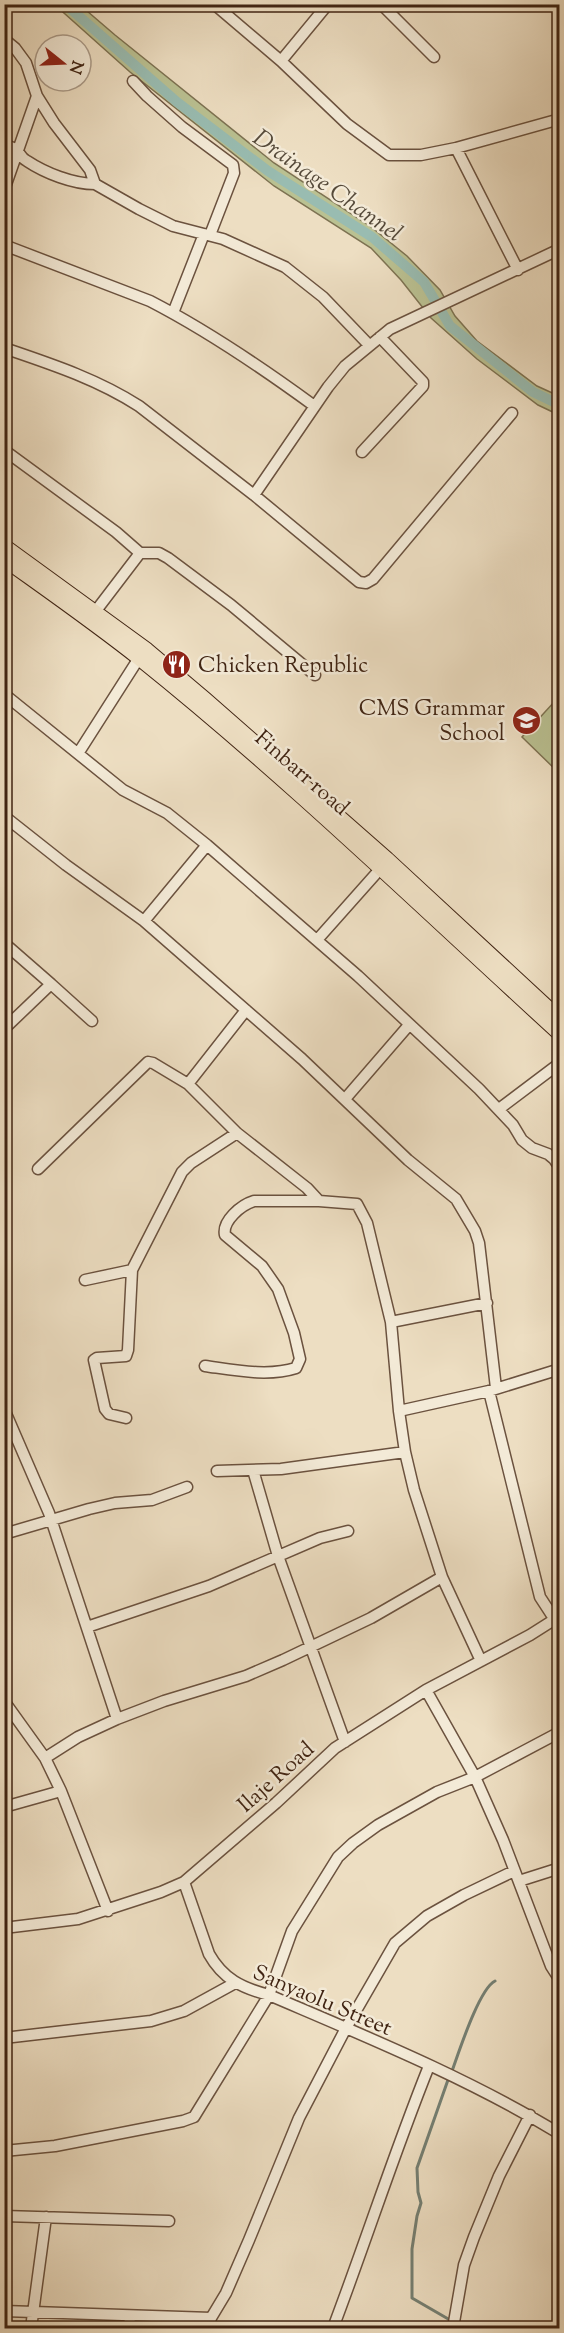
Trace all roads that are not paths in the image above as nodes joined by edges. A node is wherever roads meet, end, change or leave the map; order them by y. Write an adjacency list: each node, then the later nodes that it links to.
1 (214, 4): 6 (street)
2 (328, 4): 6 (street)
3 (381, 4): 5 (street)
4 (4, 39): 8 (street)
5 (434, 57)
6 (281, 61): 11 (street)
7 (132, 81): 15 (street)
8 (37, 96): 12 (street); 13 (street)
9 (560, 119): 11 (street)
10 (4, 144): 12 (street)
11 (456, 148): 18 (street)
12 (17, 150): 13 (street); 14 (street)
13 (95, 184): 15 (street)
14 (4, 190)
15 (207, 235): 19 (street); 21 (street)
16 (4, 245): 19 (street)
17 (560, 249): 18 (street)
18 (518, 270): 20 (street)
19 (173, 313): 23 (street)
20 (380, 337): 21 (street); 26 (street)
21 (369, 345): 23 (street)
22 (4, 348): 27 (street)
23 (314, 405): 27 (street)
24 (512, 413): 27 (street)
25 (4, 450): 29 (street)
26 (362, 452)
27 (254, 495)
28 (4, 546): 31 (main road, Finbarr road)
29 (140, 553): 31 (street); 33 (street)
30 (7, 567): 32 (main road, Finbarr road)
31 (96, 612): 35 (main road, Finbarr road)
32 (139, 658): 35 (main road, Finbarr road); 36 (street)
33 (315, 675)
34 (4, 694): 36 (street)
35 (201, 703): 39 (main road, Finbarr road); 45 (main road, Finbarr road)
36 (79, 752): 38 (street)
37 (4, 816): 40 (street)
38 (207, 845): 40 (street); 41 (street)
39 (381, 868): 41 (street); 49 (main road, Finbarr road)
40 (144, 921): 44 (street)
41 (317, 940): 47 (street)
42 (4, 943): 43 (street)
43 (51, 984): 46 (street); 48 (street)
44 (246, 1010): 51 (street); 52 (street)
45 (560, 1019)
46 (92, 1021)
47 (409, 1025): 52 (street); 53 (street)
48 (4, 1029)
49 (560, 1034)
50 (560, 1063): 53 (street)
51 (188, 1084): 54 (street); 56 (street)
52 (345, 1100): 60 (street)
53 (499, 1109): 55 (street)
54 (237, 1133): 57 (street); 58 (street)
55 (560, 1168)
56 (38, 1169)
57 (319, 1201): 61 (street); 62 (street)
58 (132, 1270): 59 (street); 67 (street)
59 (85, 1280)
60 (487, 1303): 61 (street); 64 (street)
61 (391, 1322): 66 (street)
62 (205, 1366)
63 (560, 1369): 64 (street)
64 (493, 1390): 66 (street); 78 (street)
65 (4, 1409): 68 (street)
66 (399, 1411): 69 (street)
67 (126, 1418)
68 (8, 1425): 73 (street)
69 (405, 1452): 70 (street); 77 (street)
70 (253, 1470): 71 (street); 76 (street)
71 (218, 1471)
72 (187, 1487): 73 (street)
73 (51, 1520): 75 (street); 79 (street)
74 (348, 1531): 76 (street)
75 (4, 1534)
76 (278, 1556): 79 (street); 80 (street)
77 (442, 1576): 80 (street); 81 (street)
78 (557, 1618): 81 (street, Ilaje Road)
79 (87, 1627): 84 (street)
80 (310, 1648): 84 (street); 86 (street)
81 (481, 1661): 82 (street, Ilaje Road)
82 (426, 1690): 86 (street, Ilaje Road); 88 (street)
83 (4, 1701): 87 (street)
84 (117, 1719): 87 (street)
85 (560, 1732): 88 (street)
86 (345, 1742): 93 (street, Ilaje Road)
87 (45, 1758): 89 (street)
88 (475, 1777): 92 (street); 98 (street)
89 (62, 1791): 90 (street); 94 (street)
90 (4, 1808)
91 (560, 1868): 92 (street)
92 (516, 1876): 96 (street); 99 (street)
93 (184, 1882): 94 (street, Ilaje Road); 97 (street, Sanyaolu Street)
94 (108, 1911): 95 (street, Ilaje Road)
95 (4, 1928)
96 (560, 1980)
97 (235, 1983): 98 (street, Sanyaolu Street); 100 (street)
98 (269, 1995): 99 (street, Sanyaolu Street); 104 (street)
99 (346, 2028): 101 (street, Sanyaolu Street); 111 (street)
100 (4, 2038)
101 (433, 2068): 102 (street, Sanyaolu Street); 114 (street)
102 (530, 2115): 103 (street, Sanyaolu Street); 115 (street)
103 (560, 2134)
104 (4, 2151)
105 (4, 2216): 106 (street)
106 (46, 2217): 107 (street); 109 (street)
107 (170, 2221)
108 (4, 2311): 109 (street)
109 (32, 2311): 110 (street); 112 (street)
110 (130, 2316): 111 (street); 113 (street)
111 (209, 2323)
112 (31, 2328)
113 (129, 2328)
114 (333, 2328)
115 (453, 2328)

